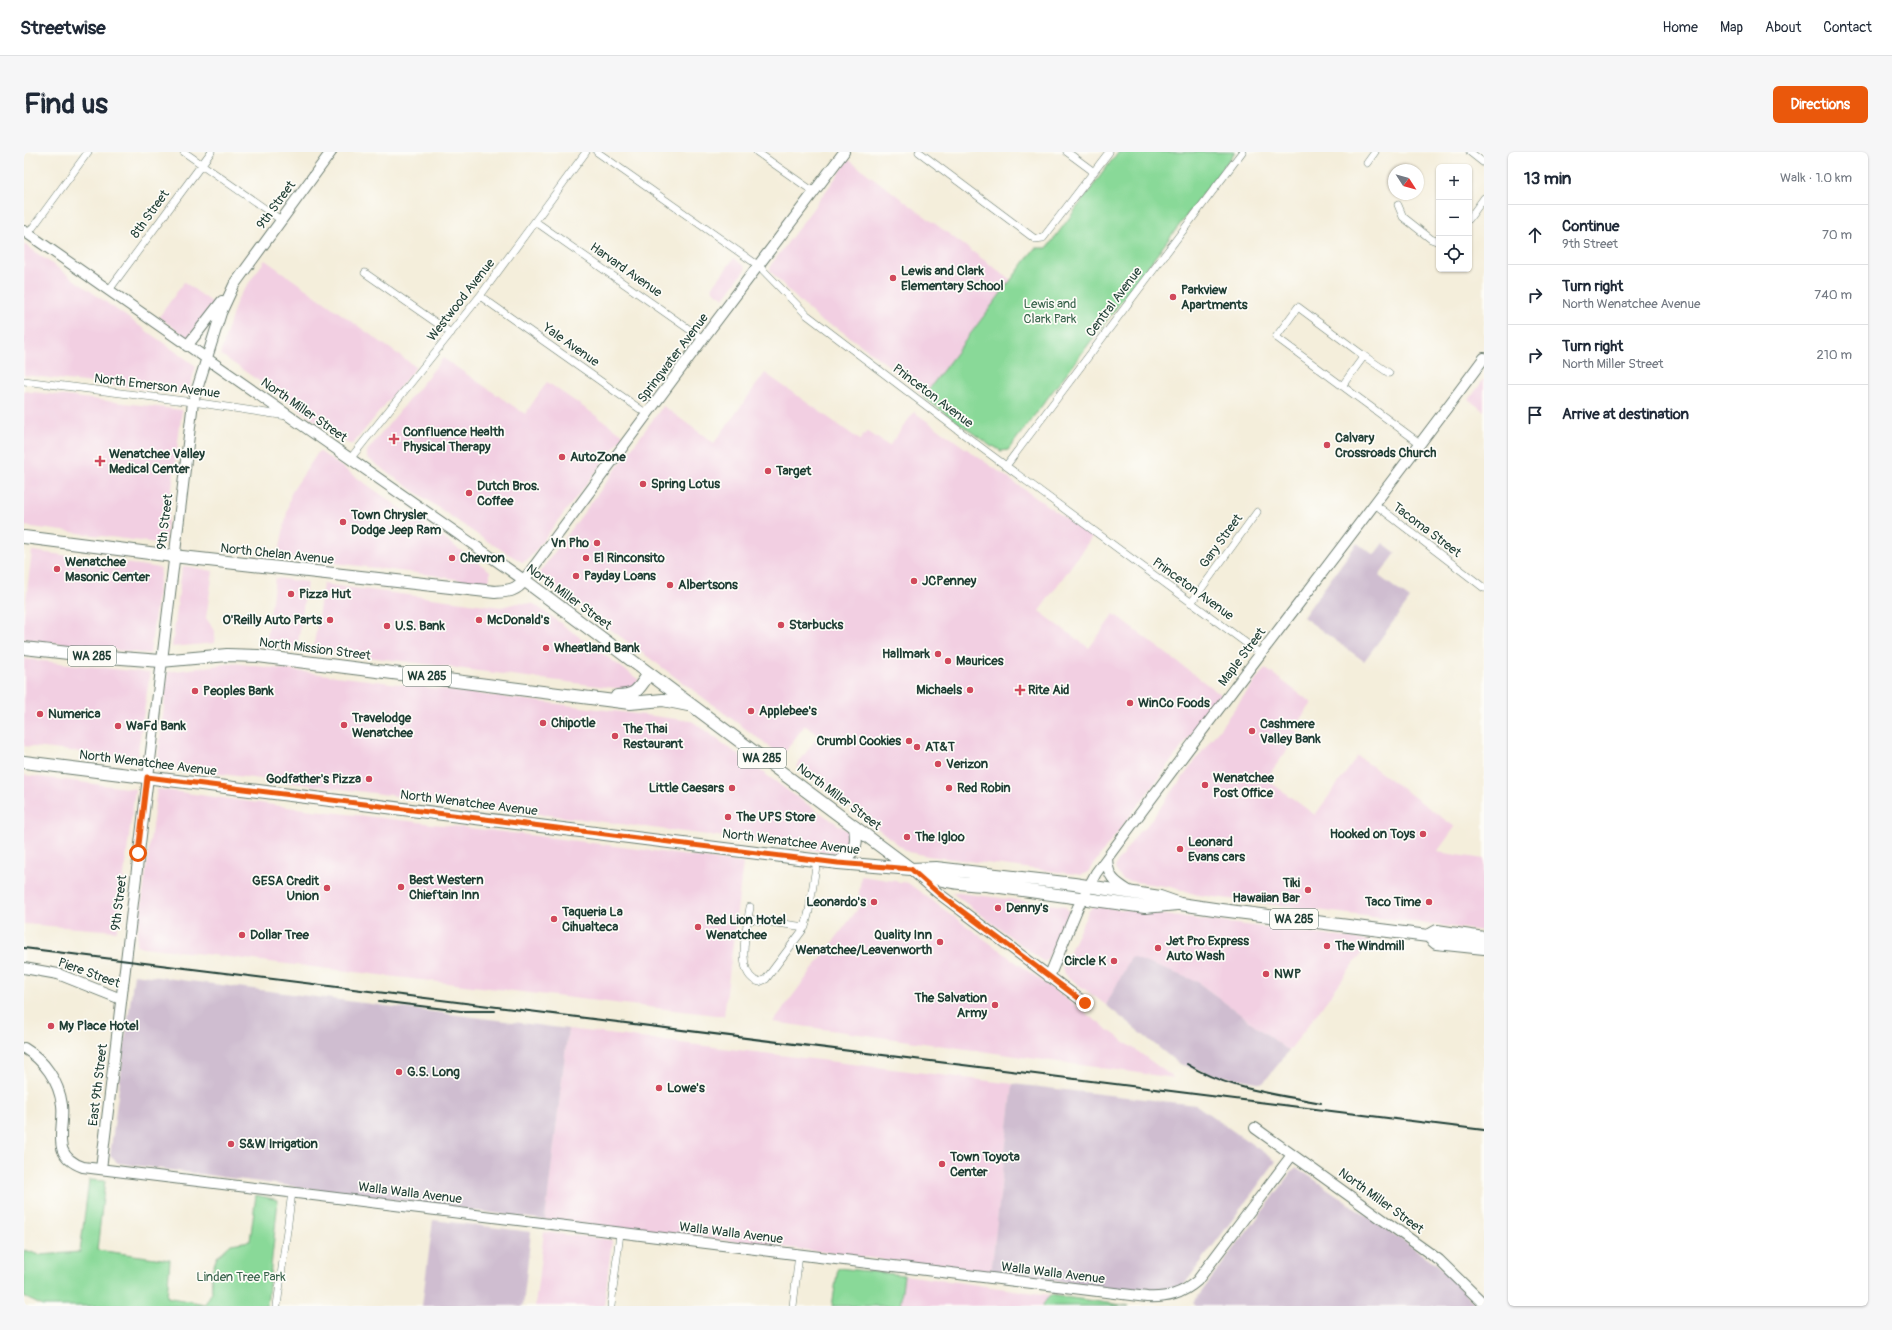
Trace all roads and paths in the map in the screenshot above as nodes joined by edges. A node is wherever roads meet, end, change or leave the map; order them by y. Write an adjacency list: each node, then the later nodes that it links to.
1 (88, 152): 25 (street)
2 (184, 152): 17 (street)
3 (211, 152): 17 (street, 8th Street)
4 (331, 152): 23 (street, 9th Street)
5 (586, 152): 24 (street, Westwood Avenue)
6 (597, 152): 27 (street, Princeton Avenue)
7 (757, 152): 19 (street)
8 (844, 152): 19 (street, Springwater Avenue)
9 (919, 152): 18 (street)
10 (1067, 152): 18 (street)
11 (1109, 152): 18 (street)
12 (1242, 152): 46 (street, Central Avenue)
13 (1376, 152): 15 (street)
14 (1470, 152): 16 (street)
15 (1367, 163)
16 (1484, 163)
17 (202, 164): 23 (street); 30 (street, 8th Street)
18 (1094, 172)
19 (814, 192): 27 (street, Springwater Avenue)
20 (1484, 198): 22 (street)
21 (1398, 205): 26 (street)
22 (1472, 215)
23 (281, 220): 29 (street, 9th Street)
24 (536, 222): 31 (street, Westwood Avenue); 33 (street, Harvard Avenue)
25 (26, 233): 30 (street, North Miller Street)
26 (1436, 240)
27 (758, 266): 33 (street, Springwater Avenue); 46 (street, Princeton Avenue)
28 (365, 273): 32 (street)
29 (234, 285): 34 (street); 37 (street, 9th Street)
30 (109, 290): 34 (street, North Miller Street)
31 (480, 296): 32 (street, Westwood Avenue); 42 (street, Yale Avenue)
32 (452, 333): 45 (street, Westwood Avenue)
33 (703, 339): 42 (street, Springwater Avenue)
34 (187, 346): 37 (street, North Miller Street)
35 (1364, 356): 38 (street); 40 (street); 40 (street)
36 (1484, 358): 44 (street, Maple Street)
37 (205, 359): 41 (street, 9th Street); 43 (street, North Miller Street)
38 (1389, 373)
39 (24, 381): 41 (street, North Emerson Avenue)
40 (1342, 386): 44 (street)
41 (192, 402): 43 (street, North Emerson Avenue); 50 (street, 9th Street)
42 (647, 414): 51 (street, Springwater Avenue)
43 (287, 416): 45 (street, North Miller Street)
44 (1421, 444): 47 (street, Maple Street)
45 (350, 459): 51 (street, North Miller Street)
46 (1006, 466): 53 (street, Princeton Avenue)
47 (1376, 505): 52 (street, Tacoma Street); 55 (street, Maple Street)
48 (1257, 512): 53 (street, Gary Street)
49 (24, 537): 50 (main road, North Chelan Avenue)
50 (173, 556): 51 (main road, North Chelan Avenue); 56 (street, 9th Street)
51 (524, 580): 57 (main road, North Miller Street / WA 285)
52 (1484, 588)
53 (1191, 603): 55 (street, Princeton Avenue)
54 (24, 648): 56 (main road, North Mission Street / WA 285)
55 (1261, 654): 63 (street, Maple Street)
56 (161, 661): 58 (main road, North Mission Street / WA 285); 61 (street, 9th Street)
57 (649, 674): 58 (main road, North Mission Street / WA 285); 59 (main road, North Miller Street / WA 285)
58 (602, 698): 59 (main road, North Mission Street / WA 285)
59 (693, 706): 62 (main road, North Miller Street / WA 285)
60 (24, 762): 61 (main road, North Wenatchee Avenue)
61 (147, 777): 64 (main road, North Wenatchee Avenue); 76 (street, 9th Street)
62 (855, 827): 65 (main road); 66 (main road, North Miller Street / WA 285)
63 (1107, 858): 67 (street, Maple Street); 68 (street, WA 285)
64 (817, 860): 65 (main road, North Wenatchee Avenue); 72 (street)
65 (838, 863): 66 (main road, North Wenatchee Avenue)
66 (911, 869): 67 (main road, North Wenatchee Avenue / WA 285); 78 (street, North Miller Street)
67 (1085, 893): 68 (main road, North Wenatchee Avenue / WA 285); 69 (main road, North Wenatchee Avenue / WA 285); 78 (street, Maple Street)
68 (1132, 893): 69 (main road, North Wenatchee Avenue / WA 285)
69 (1180, 904): 73 (main road, North Wenatchee Avenue / WA 285)
70 (750, 907): 71 (street)
71 (748, 919): 72 (street); 72 (street)
72 (805, 927)
73 (1428, 936): 74 (main road, North Wenatchee Avenue / WA 285); 75 (main road, North Wenatchee Avenue / WA 285)
74 (1484, 938)
75 (1484, 948)
76 (126, 956): 79 (street, East 9th Street)
77 (24, 968): 79 (street, Piere Street)
78 (1049, 977): 80 (street, North Miller Street)
79 (121, 999): 84 (street, East 9th Street)
80 (1085, 1003)
81 (24, 1048): 84 (street, Walla Walla Avenue)
82 (1255, 1128): 83 (street, North Miller Street)
83 (1292, 1155): 87 (street, Walla Walla Avenue); 88 (street, North Miller Street)
84 (101, 1169): 85 (street, Walla Walla Avenue)
85 (292, 1192): 86 (street, Walla Walla Avenue); 89 (street)
86 (620, 1233): 87 (street, Walla Walla Avenue); 90 (street)
87 (798, 1254): 91 (street)
88 (1484, 1304)
89 (277, 1306)
90 (611, 1306)
91 (793, 1306)

